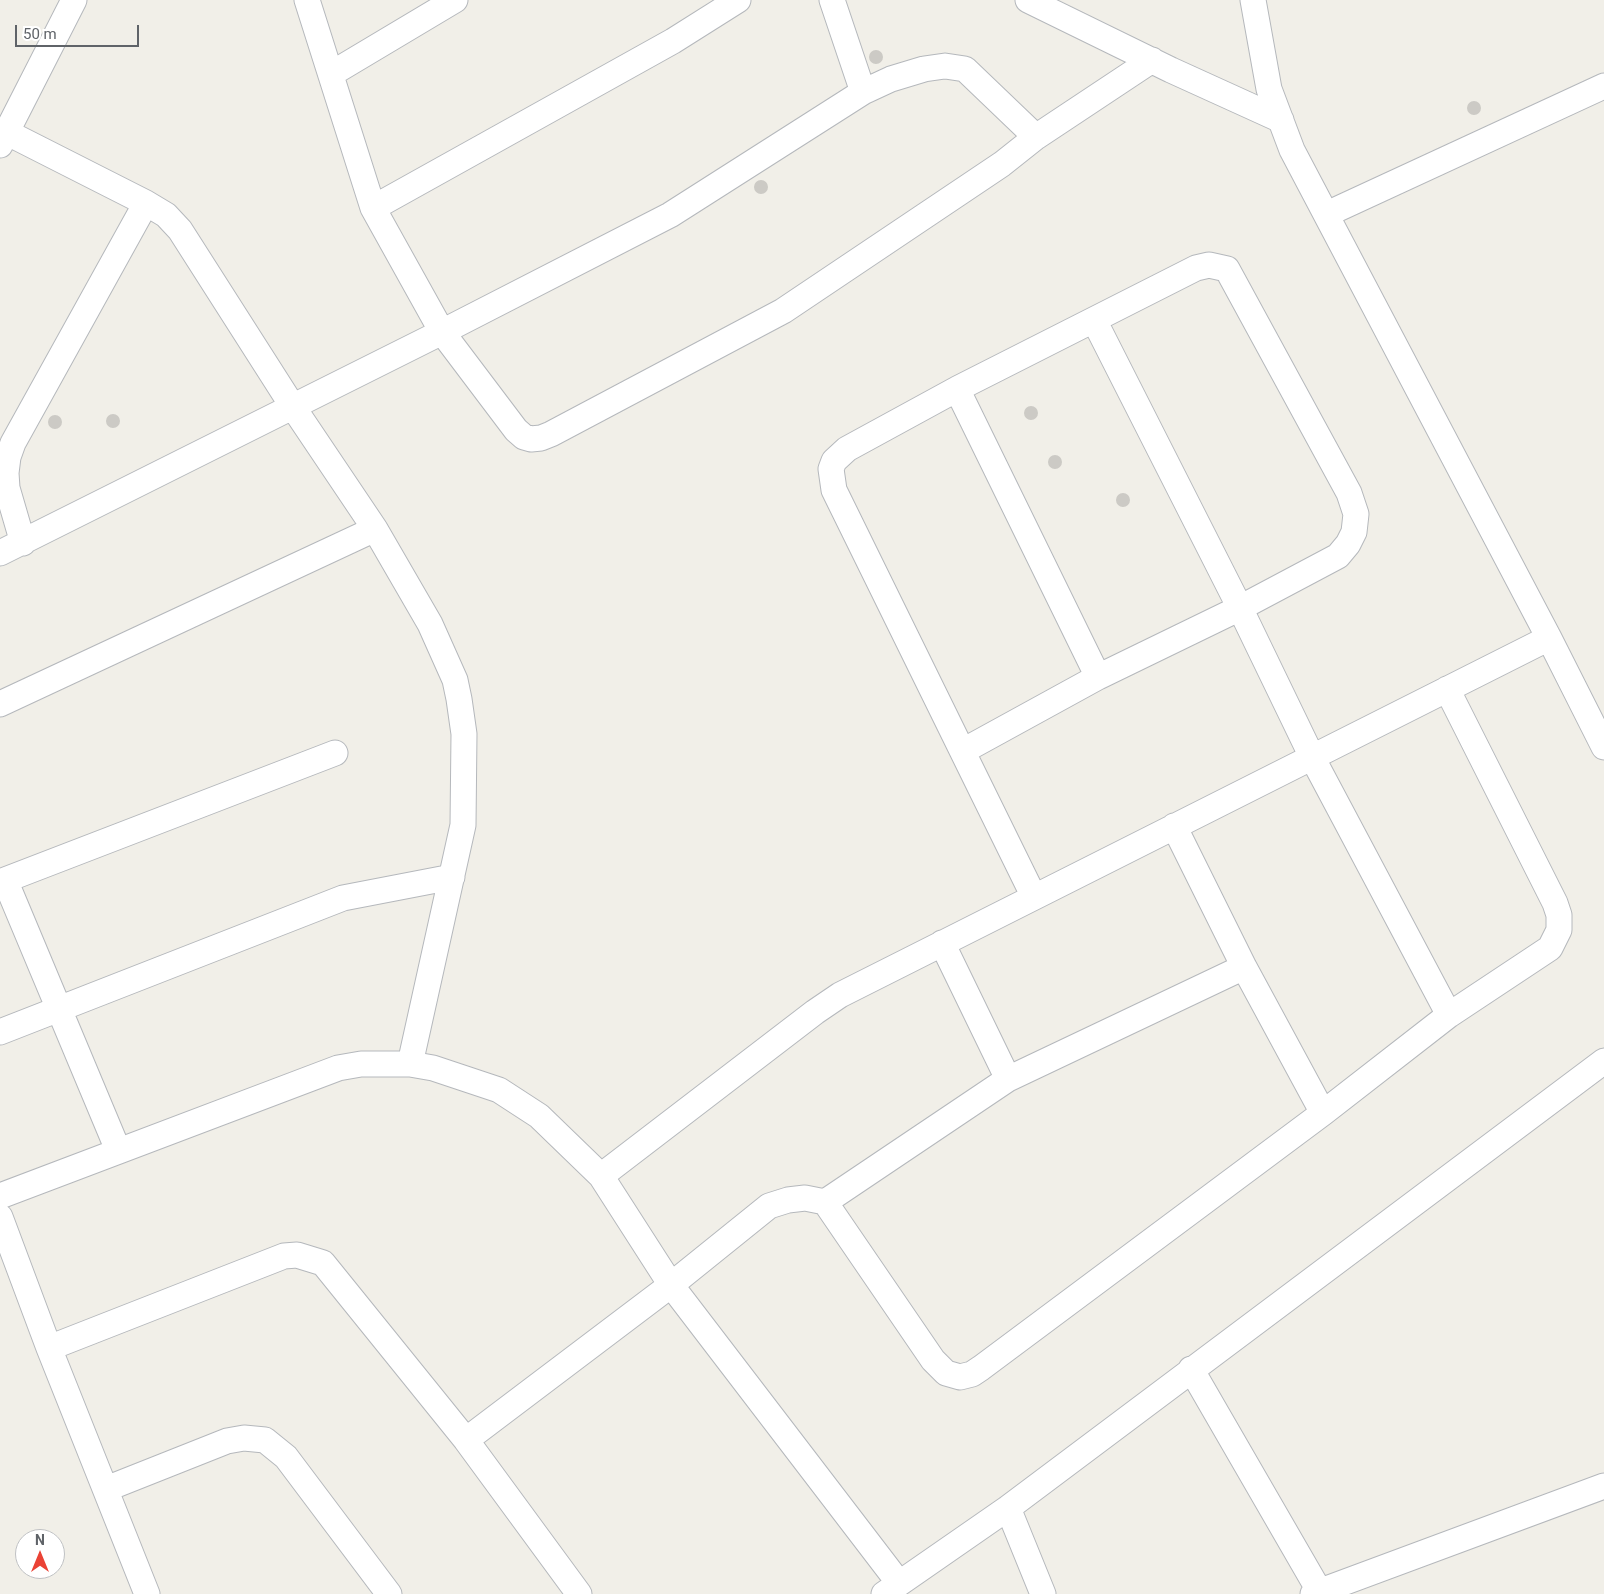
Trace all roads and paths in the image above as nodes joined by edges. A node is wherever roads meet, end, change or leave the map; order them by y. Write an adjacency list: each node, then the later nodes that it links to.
1 (74, 0): 14 (street)
2 (308, 0): 9 (street)
3 (455, 0): 9 (street)
4 (738, 0): 16 (street)
5 (832, 0): 11 (street)
6 (1028, 0): 8 (street)
7 (1253, 0): 12 (street)
8 (1152, 60): 12 (street); 13 (street)
9 (331, 74): 16 (street)
10 (1604, 86): 17 (street)
11 (862, 92): 13 (street); 19 (street)
12 (1280, 120): 17 (street)
13 (1036, 137): 19 (street)
14 (3, 138): 15 (street)
15 (146, 203): 21 (street); 23 (street)
16 (372, 208): 19 (street)
17 (1327, 214): 26 (street)
18 (1094, 320): 20 (street); 25 (street); 25 (street)
19 (442, 332): 21 (street)
20 (957, 389): 27 (street); 31 (street)
21 (293, 407): 22 (street); 23 (street)
22 (375, 529): 29 (street); 35 (street)
23 (23, 543): 24 (street)
24 (0, 553)
25 (1240, 608): 27 (street); 33 (street)
26 (1549, 638): 28 (street); 30 (street)
27 (1098, 676): 31 (street)
28 (1447, 689): 33 (street); 41 (street)
29 (0, 704)
30 (1604, 747)
31 (963, 751): 37 (street)
32 (335, 753): 36 (street)
33 (1312, 757): 34 (street); 41 (street)
34 (1174, 826): 37 (street); 39 (street)
35 (452, 877): 40 (street); 44 (street)
36 (2, 881): 40 (street)
37 (1034, 897): 38 (street)
38 (942, 943): 45 (street); 48 (street)
39 (1244, 967): 45 (street); 46 (street)
40 (59, 1008): 42 (street); 47 (street)
41 (1449, 1015): 46 (street)
42 (0, 1032)
43 (1604, 1062): 54 (street)
44 (410, 1064): 47 (street); 48 (street)
45 (1008, 1080): 50 (street)
46 (1323, 1113): 50 (street)
47 (118, 1150): 49 (street)
48 (601, 1176): 52 (street)
49 (0, 1196)
50 (825, 1202): 52 (street)
51 (0, 1217): 53 (street)
52 (671, 1285): 55 (street); 59 (street)
53 (50, 1348): 55 (street); 57 (street)
54 (1191, 1369): 58 (street); 60 (street)
55 (466, 1440): 63 (street)
56 (1604, 1486): 60 (street)
57 (106, 1490): 61 (street); 62 (street)
58 (1008, 1508): 59 (street); 64 (street)
59 (892, 1589)
60 (1318, 1593)
61 (147, 1594)
62 (390, 1594)
63 (579, 1594)
64 (1043, 1594)

